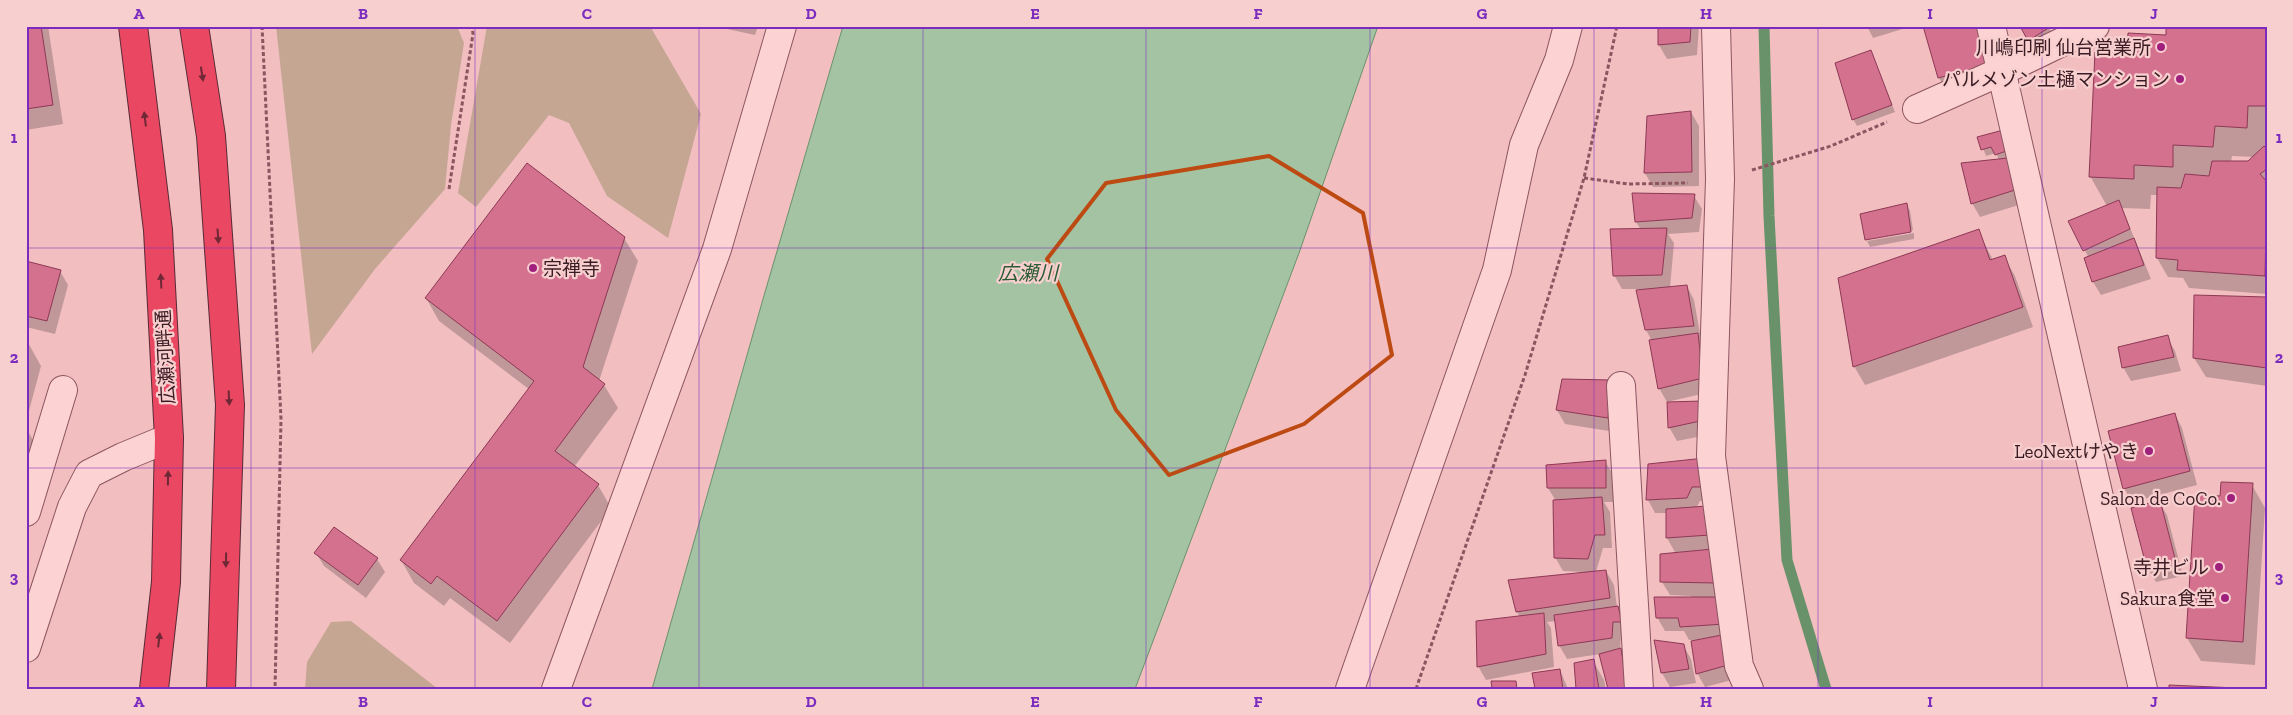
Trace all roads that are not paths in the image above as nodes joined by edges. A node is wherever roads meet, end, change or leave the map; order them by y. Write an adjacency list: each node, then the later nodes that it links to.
1 (133, 26): 12 (highway, 広瀬河畔通, one-way to 1)
2 (194, 26): 16 (highway, one-way to 16)
3 (782, 26): 17 (street)
4 (1568, 26): 18 (street)
5 (1716, 26): 20 (street)
6 (1991, 26): 8 (street)
7 (2096, 26): 8 (street)
8 (2002, 71): 9 (street); 21 (street)
9 (1917, 109)
10 (1621, 386): 19 (street)
11 (63, 390): 13 (street)
12 (169, 438): 14 (street); 15 (highway, 広瀬河畔通, one-way to 12)
13 (26, 512)
14 (26, 648)
15 (154, 689)
16 (221, 689)
17 (556, 689)
18 (1350, 689)
19 (1639, 689)
20 (1749, 689)
21 (2143, 689)

